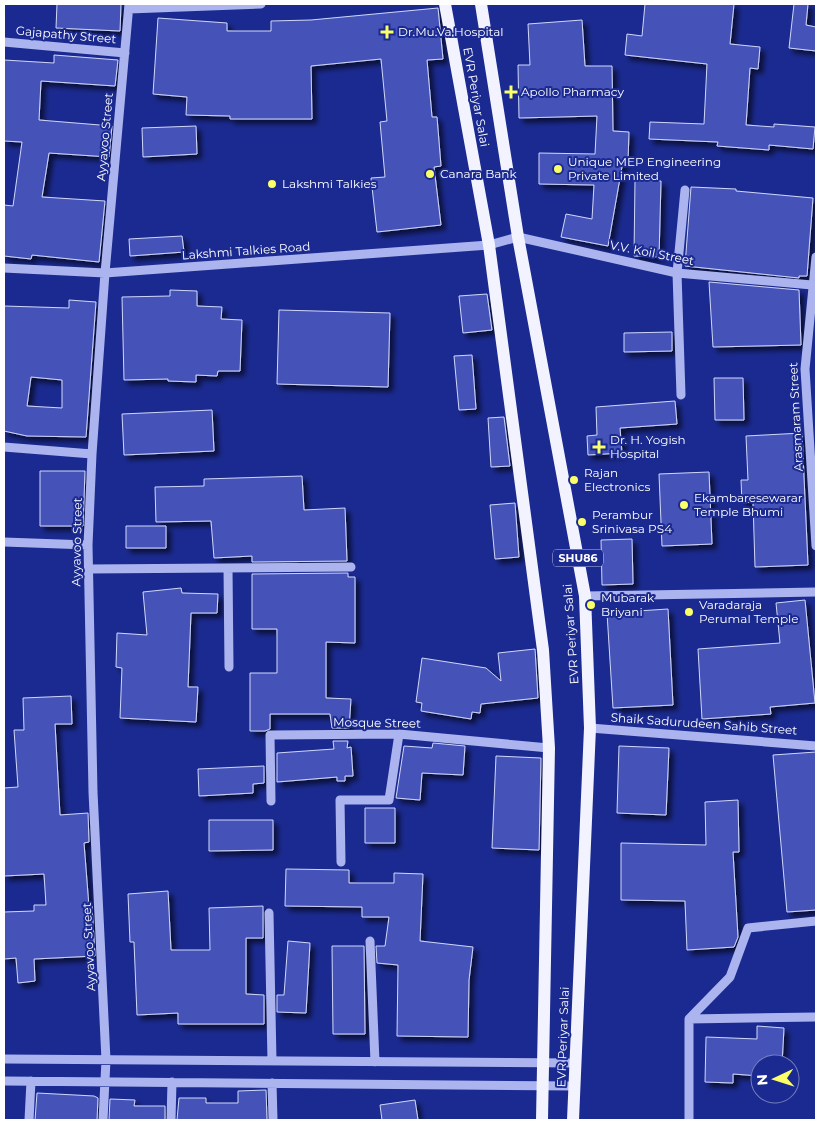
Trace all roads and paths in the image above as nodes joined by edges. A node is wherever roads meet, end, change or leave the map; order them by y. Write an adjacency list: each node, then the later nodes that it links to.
1 (228, 4): 2 (street); 5 (street)
2 (261, 4)
3 (445, 4): 10 (main road, EVR Periyar Salai)
4 (481, 4): 9 (main road, EVR Periyar Salai / SHU86)
5 (129, 6): 7 (street, Ayyavoo Street)
6 (4, 42): 7 (street, Gajapathy Street)
7 (125, 53): 13 (street, Ayyavoo Street)
8 (685, 190): 14 (street)
9 (518, 238): 10 (street, V.V. Koil Street); 14 (street, V.V. Koil Street); 27 (main road, EVR Periyar Salai / SHU86)
10 (489, 245): 13 (street, Lakshmi Talkies Road); 32 (main road, EVR Periyar Salai)
11 (816, 257): 15 (street, Arasmaram Street)
12 (4, 268): 13 (street, Lakshmi Talkies Road)
13 (105, 273): 19 (street, Ayyavoo Street)
14 (677, 273): 15 (street, V.V. Koil Street); 16 (street)
15 (812, 285): 17 (street, Arasmaram Street)
16 (681, 395)
17 (812, 424): 22 (street, Arasmaram Street)
18 (4, 447): 19 (street)
19 (92, 454): 21 (street, Ayyavoo Street)
20 (4, 542): 21 (street)
21 (88, 545): 25 (street, Ayyavoo Street)
22 (816, 546)
23 (351, 567): 24 (street)
24 (228, 568): 25 (street); 28 (street)
25 (89, 570): 41 (street, Ayyavoo Street)
26 (816, 592): 27 (street)
27 (585, 596): 29 (main road, EVR Periyar Salai / SHU86)
28 (229, 667)
29 (590, 728): 31 (street, Shaik Sadurudeen Sahib Street); 45 (main road, EVR Periyar Salai / SHU86)
30 (399, 734): 32 (street, Mosque Street); 33 (street, Mosque Street); 34 (street)
31 (816, 746)
32 (549, 748): 44 (main road, EVR Periyar Salai)
33 (271, 801)
34 (341, 862)
35 (269, 914): 42 (street)
36 (816, 921): 39 (street)
37 (370, 941): 43 (street)
38 (816, 1018): 39 (street)
39 (689, 1019): 59 (street)
40 (4, 1059): 41 (street)
41 (106, 1060): 42 (street); 48 (street, Ayyavoo Street)
42 (272, 1061): 43 (street)
43 (374, 1062): 44 (street)
44 (544, 1063): 45 (street); 51 (main road, EVR Periyar Salai)
45 (575, 1064): 52 (main road, EVR Periyar Salai / SHU86)
46 (4, 1081): 47 (street)
47 (31, 1081): 48 (street); 53 (street)
48 (105, 1082): 49 (street); 54 (street, Ayyavoo Street)
49 (172, 1082): 50 (street); 55 (street)
50 (272, 1083): 51 (street); 56 (street)
51 (543, 1085): 52 (street); 57 (main road, EVR Periyar Salai)
52 (574, 1086): 58 (main road, EVR Periyar Salai / SHU86)
53 (29, 1120)
54 (103, 1120)
55 (170, 1120)
56 (272, 1120)
57 (542, 1120)
58 (573, 1120)
59 (689, 1120)

